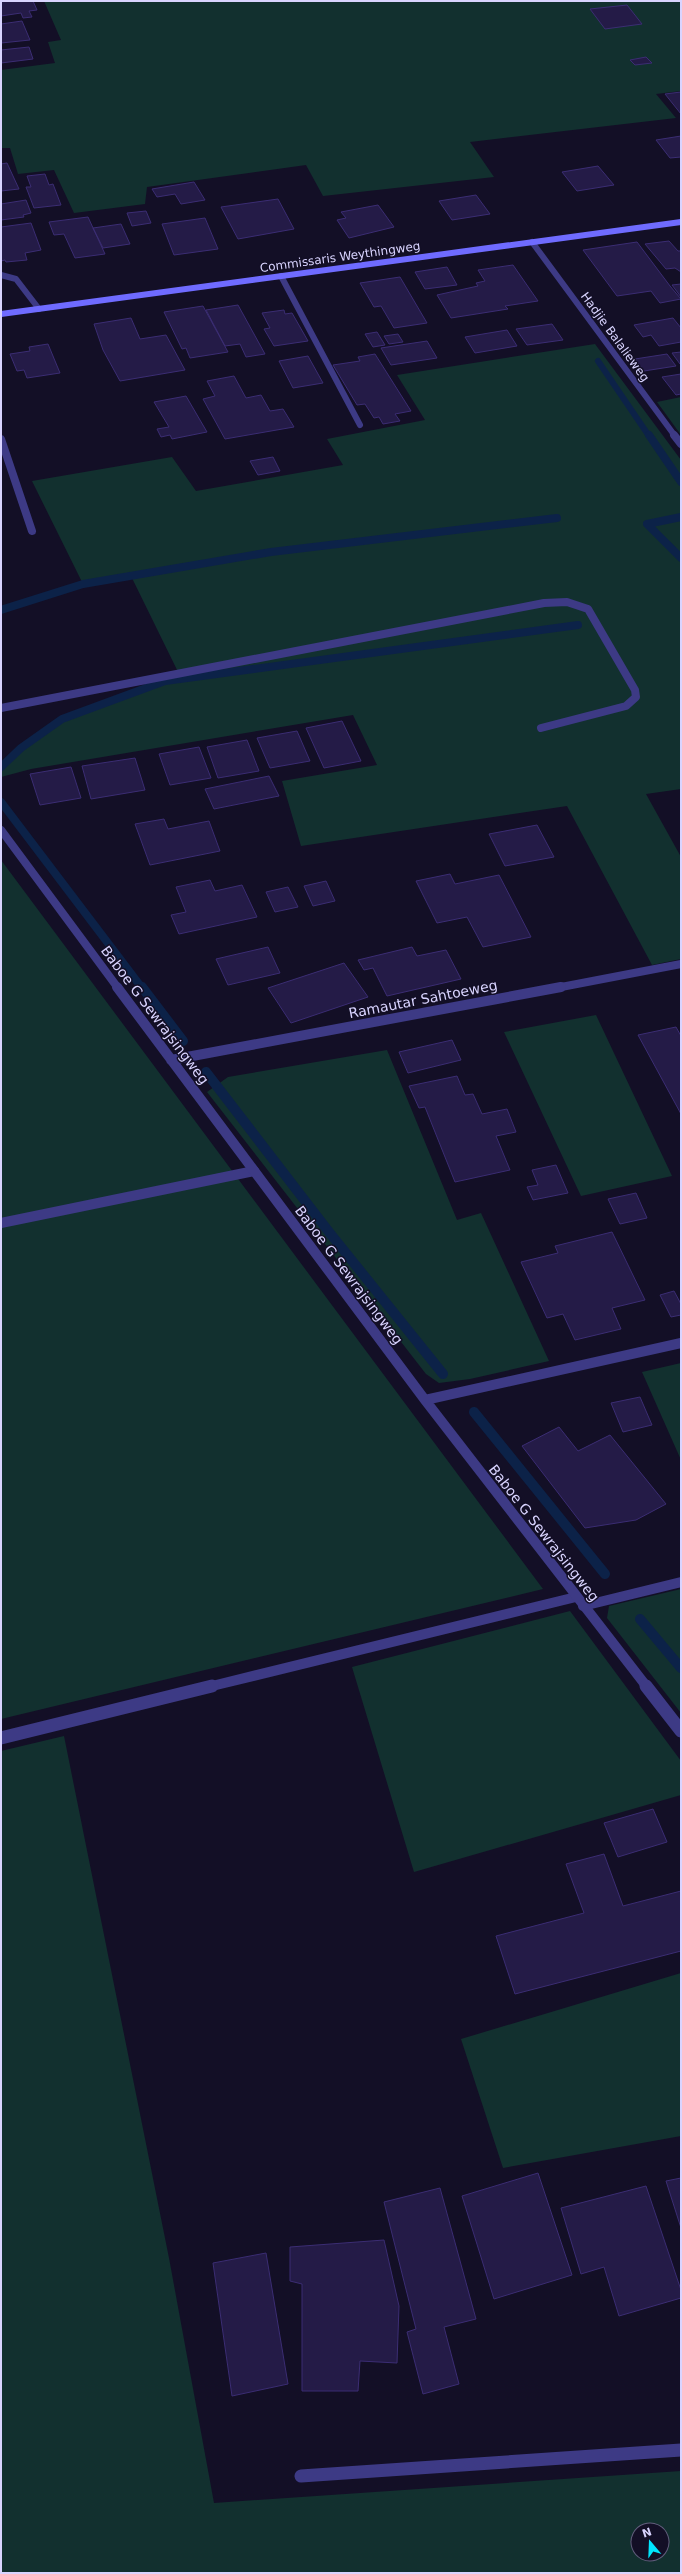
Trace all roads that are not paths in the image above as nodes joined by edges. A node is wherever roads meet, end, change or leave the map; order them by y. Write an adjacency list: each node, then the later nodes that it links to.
1 (681, 222): 2 (main road, Commissaris Weythingweg)
2 (532, 242): 4 (main road, Commissaris Weythingweg); 9 (street, Hadjie Balalieweg)
3 (1, 276): 5 (street)
4 (281, 276): 5 (main road, Commissaris Weythingweg); 7 (street)
5 (39, 309): 6 (main road, Commissaris Weythingweg)
6 (1, 314)
7 (360, 425)
8 (1, 439): 10 (street)
9 (681, 444)
10 (32, 531)
11 (1, 708): 12 (street)
12 (541, 728)
13 (1, 830): 15 (street, Baboe G Sewrajsingweg)
14 (681, 964): 15 (street, Ramautar Sahtoeweg)
15 (171, 1060): 16 (street, Baboe G Sewrajsingweg)
16 (254, 1171): 17 (street); 19 (street, Baboe G Sewrajsingweg)
17 (1, 1223)
18 (681, 1343): 19 (street)
19 (425, 1400): 21 (street, Baboe G Sewrajsingweg)
20 (681, 1582): 21 (street)
21 (579, 1601): 22 (street, Baboe G Sewrajsingweg); 23 (street)
22 (681, 1731)
23 (1, 1738)
24 (681, 2450): 25 (street)
25 (301, 2476)

